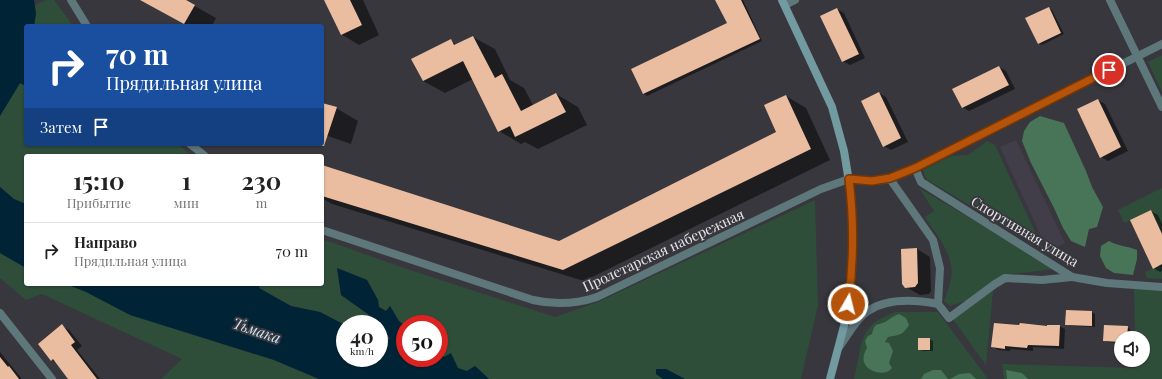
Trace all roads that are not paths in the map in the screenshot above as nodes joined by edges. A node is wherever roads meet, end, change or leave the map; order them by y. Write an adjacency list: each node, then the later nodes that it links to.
1 (71, 0): 5 (street)
2 (795, 0): 4 (street)
3 (1110, 0): 7 (street)
4 (784, 3): 13 (main road)
5 (86, 24)
6 (1162, 44): 7 (street)
7 (1137, 56): 8 (street); 11 (street)
8 (1162, 107)
9 (192, 146): 10 (street)
10 (202, 154)
11 (915, 168): 12 (street); 15 (street, Спортивная улица)
12 (890, 178): 13 (street); 17 (street)
13 (849, 179): 14 (street, Пролетарская набережная); 19 (main road)
14 (324, 231)
15 (1072, 277): 16 (street, Спортивная улица); 17 (street)
16 (1162, 287)
17 (938, 304): 19 (street)
18 (0, 313): 20 (street)
19 (839, 347): 21 (main road)
20 (52, 379)
21 (830, 379)

